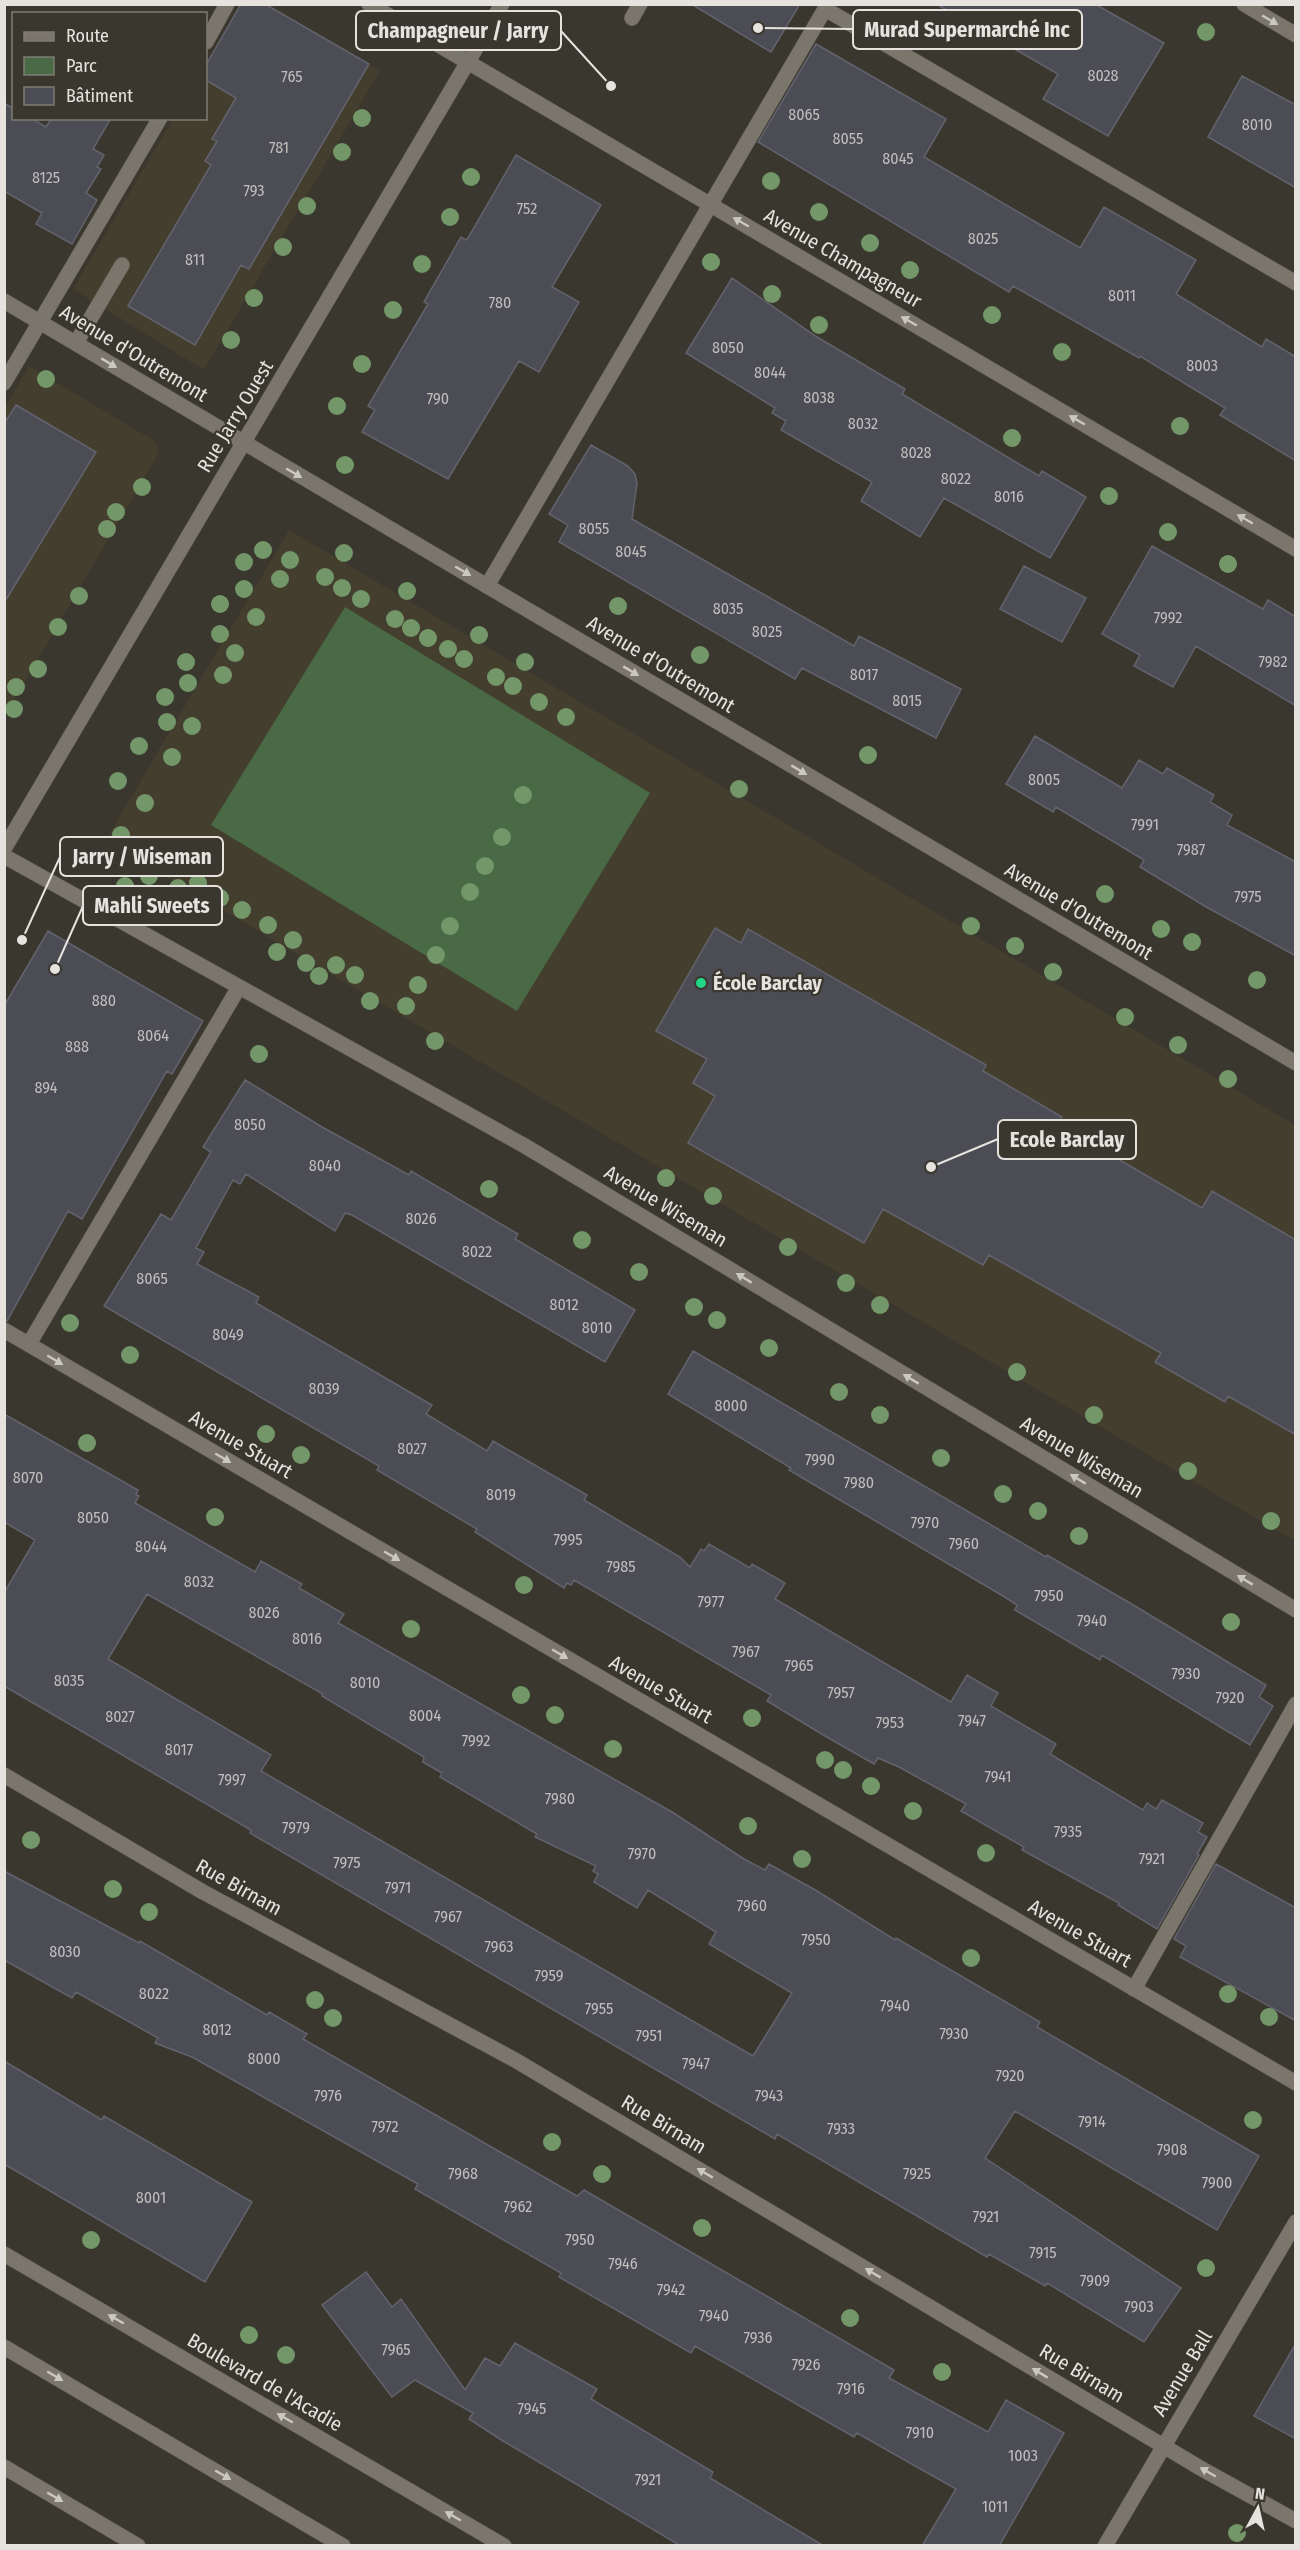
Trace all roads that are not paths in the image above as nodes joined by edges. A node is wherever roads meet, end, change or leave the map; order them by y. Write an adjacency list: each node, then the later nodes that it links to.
1 (227, 4): 8 (street)
2 (369, 4): 9 (street, Avenue Champagneur)
3 (502, 4): 9 (street, Rue Jarry Ouest)
4 (640, 4): 6 (street)
5 (1244, 4): 7 (street, one-way to 7)
6 (632, 18)
7 (1296, 34)
8 (207, 40)
9 (468, 63): 11 (street, Avenue Champagneur); 18 (street, Rue Jarry Ouest)
10 (159, 120): 15 (street)
11 (711, 204): 13 (street); 19 (street, Avenue Champagneur, one-way to 11); 20 (street)
12 (122, 265): 16 (street)
13 (1296, 283)
14 (4, 301): 15 (street, Avenue d'Outremont)
15 (40, 322): 16 (street, Avenue d'Outremont); 17 (street)
16 (76, 343): 18 (street, Avenue d'Outremont, one-way to 18)
17 (4, 383)
18 (244, 443): 20 (street, Avenue d'Outremont, one-way to 20); 21 (street, Rue Jarry Ouest)
19 (1296, 549)
20 (487, 586): 24 (street, Avenue d'Outremont, one-way to 24)
21 (4, 849)
22 (4, 856): 23 (street, Avenue Wiseman)
23 (239, 987): 26 (street); 27 (street, Avenue Wiseman, one-way to 23)
24 (1296, 1063)
25 (4, 1330): 26 (street, Avenue Stuart)
26 (29, 1344): 30 (street, Avenue Stuart, one-way to 30)
27 (1296, 1610)
28 (1296, 1704): 30 (street)
29 (4, 1775): 35 (street, Rue Birnam, one-way to 29)
30 (1134, 1989): 31 (street, Avenue Stuart)
31 (1296, 2083)
32 (1296, 2222): 35 (street, Avenue Ball)
33 (4, 2254): 40 (street, Boulevard de l'Acadie, one-way to 33)
34 (4, 2347): 39 (street, one-way to 39)
35 (1164, 2446): 37 (street, Rue Birnam, one-way to 35); 41 (street, Avenue Ball)
36 (4, 2467): 38 (street, one-way to 38)
37 (1296, 2522)
38 (138, 2546)
39 (343, 2546)
40 (504, 2546)
41 (1105, 2546)

